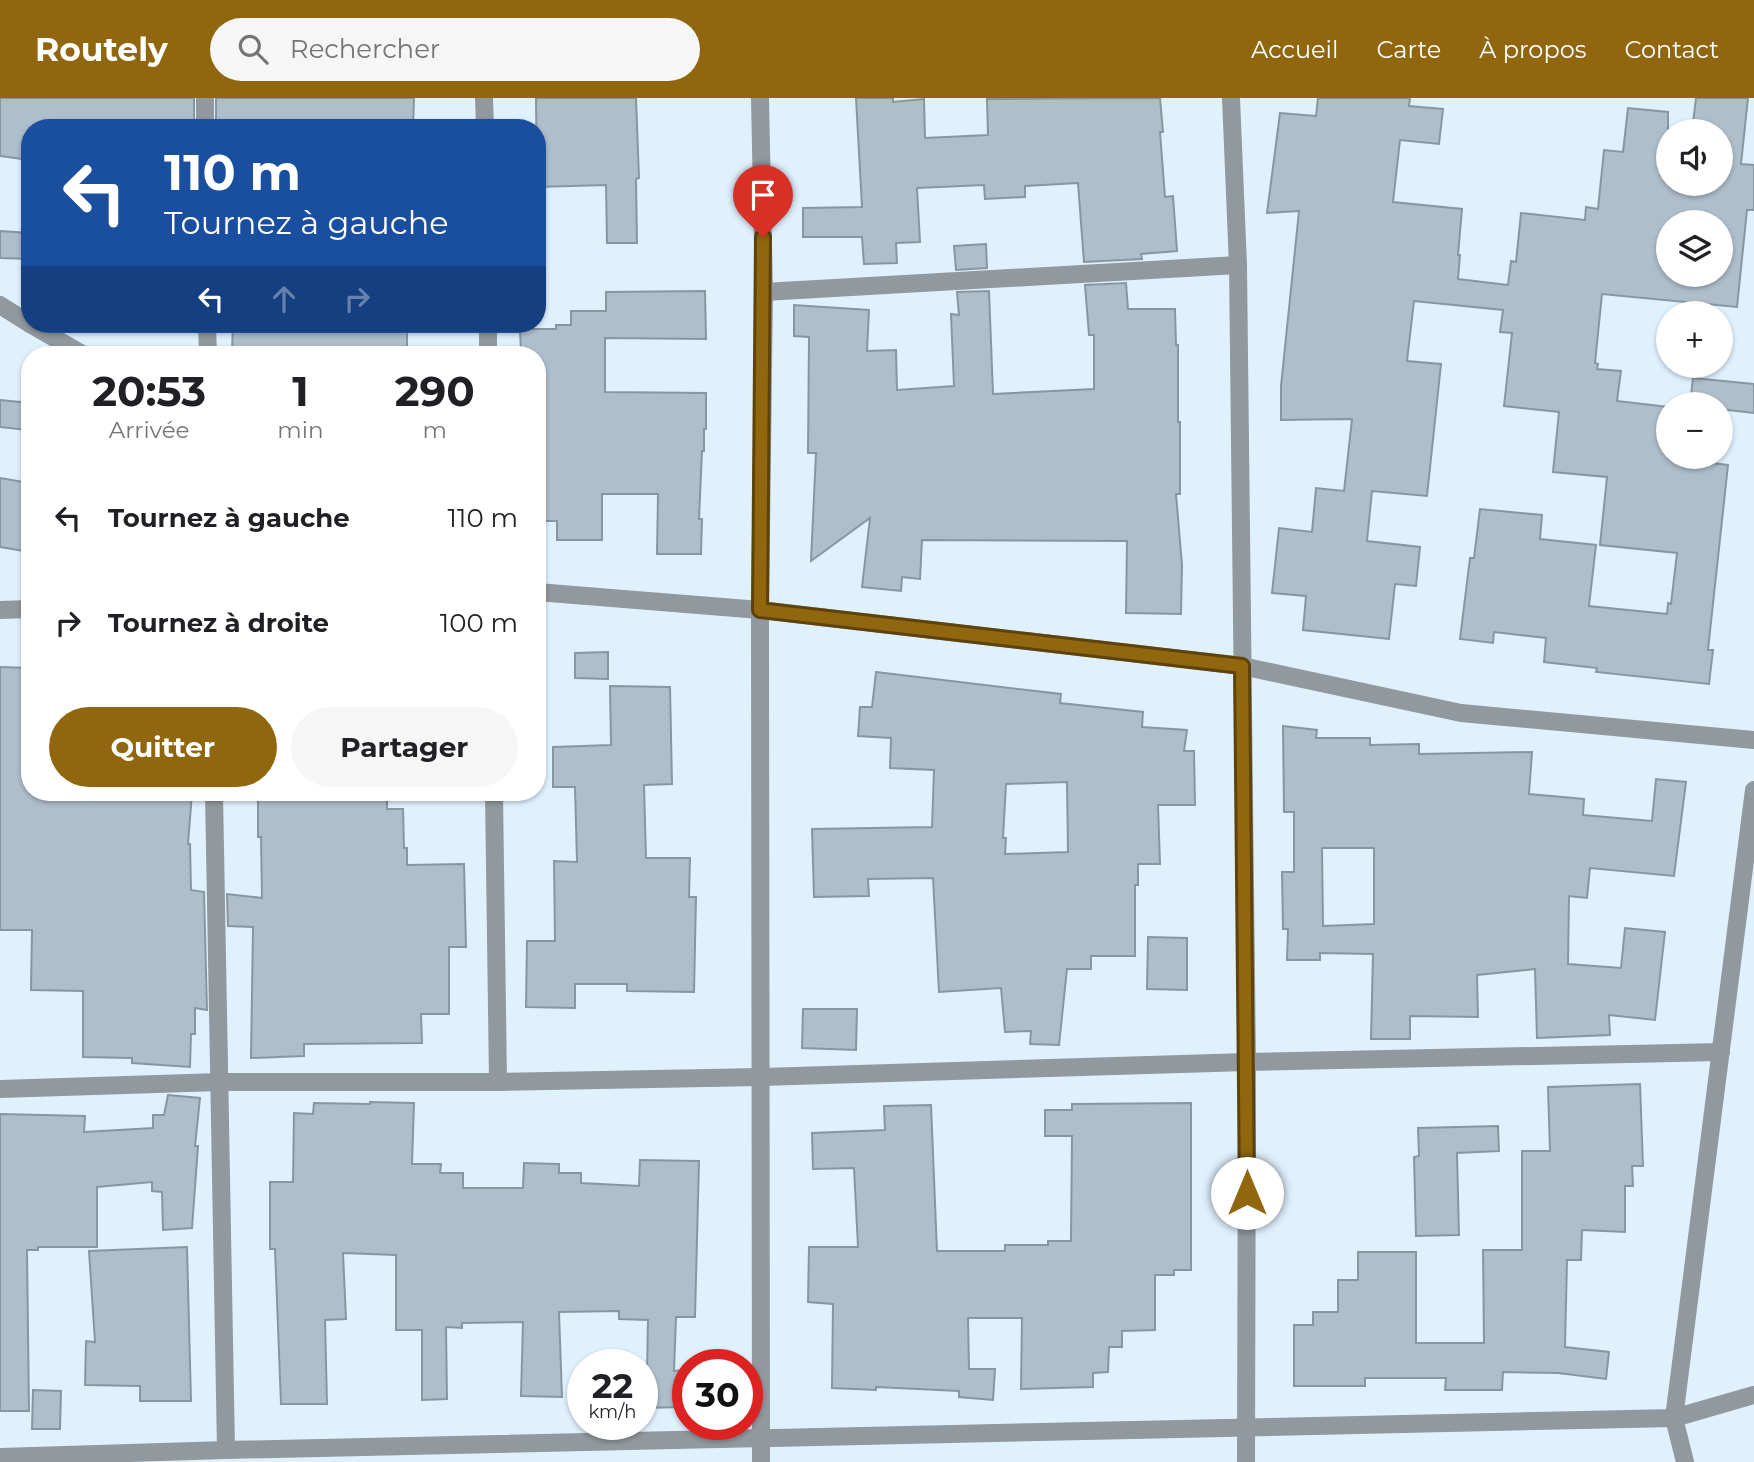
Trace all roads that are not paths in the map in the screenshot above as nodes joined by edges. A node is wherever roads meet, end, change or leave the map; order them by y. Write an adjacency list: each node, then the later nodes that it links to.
1 (205, 98): 5 (street)
2 (484, 98): 6 (street)
3 (760, 98): 8 (street)
4 (1231, 98): 7 (street)
5 (205, 119)
6 (485, 119)
7 (1238, 265): 8 (street); 17 (street)
8 (764, 292): 16 (street)
9 (0, 305): 10 (street)
10 (21, 318)
11 (46, 333): 12 (street)
12 (68, 346)
13 (546, 593): 16 (street)
14 (21, 609): 15 (street)
15 (0, 610)
16 (760, 610): 17 (street); 24 (street)
17 (1242, 666): 18 (street); 23 (street)
18 (1754, 740)
19 (1754, 790): 22 (street)
20 (214, 801): 25 (street)
21 (494, 801): 26 (street)
22 (1721, 1052): 23 (street); 30 (street)
23 (1247, 1062): 24 (street); 31 (street)
24 (760, 1077): 26 (street); 28 (street)
25 (220, 1082): 26 (street); 27 (street); 34 (street)
26 (498, 1082)
27 (0, 1089)
28 (761, 1349)
29 (1754, 1395): 30 (street)
30 (1674, 1418): 31 (street); 39 (street)
31 (1246, 1428): 33 (street); 38 (street)
32 (762, 1440): 34 (street); 37 (street)
33 (763, 1440)
34 (226, 1450): 35 (street)
35 (205, 1456): 36 (street)
36 (0, 1457)
37 (761, 1462)
38 (1245, 1462)
39 (1685, 1462)

